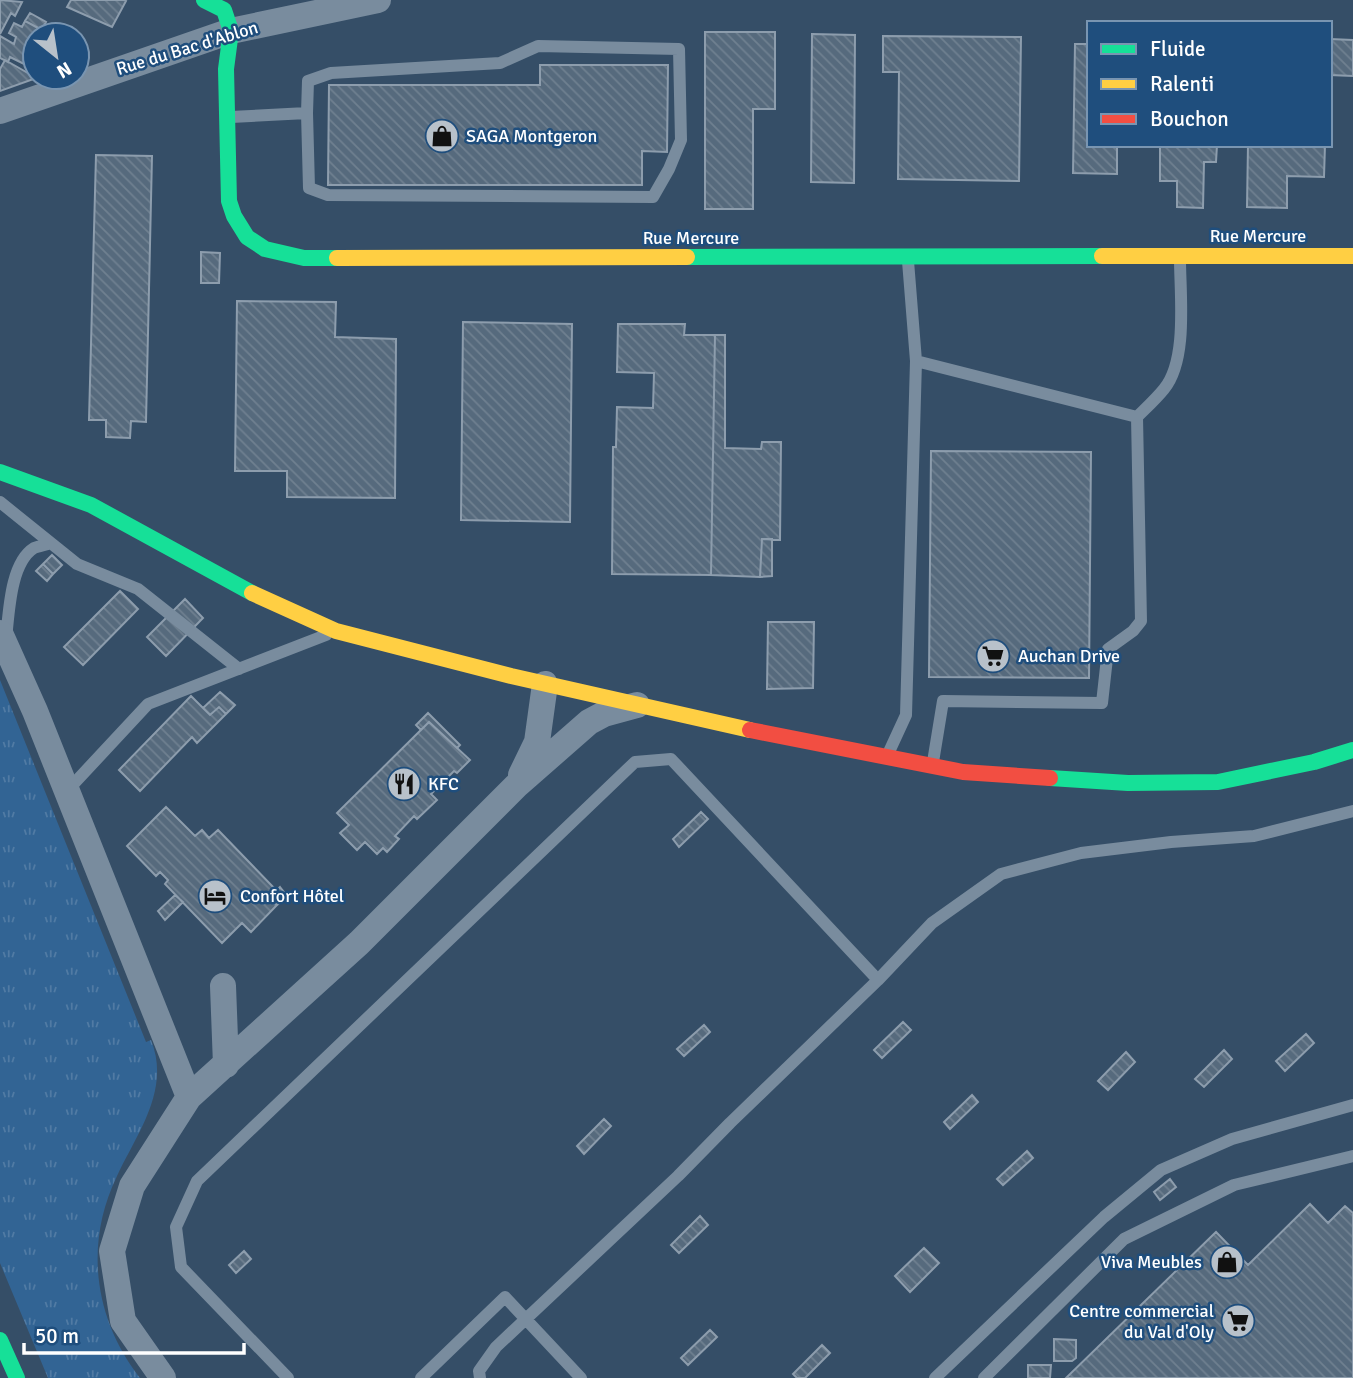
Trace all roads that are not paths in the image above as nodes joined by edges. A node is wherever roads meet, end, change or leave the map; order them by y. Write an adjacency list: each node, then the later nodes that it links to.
1 (204, 0): 3 (street)
2 (378, 0): 3 (street, Rue du Bac d'Ablon)
3 (231, 31): 4 (street, Rue du Bac d'Ablon); 6 (street, Rue Mercure)
4 (0, 111)
5 (307, 113): 5 (lane); 6 (lane)
6 (227, 117): 9 (street, Rue Mercure)
7 (1180, 256): 8 (street, Rue Mercure); 9 (street, Rue Mercure); 11 (lane)
8 (1353, 256)
9 (908, 257): 10 (lane)
10 (916, 361): 11 (lane); 21 (lane)
11 (1137, 417): 22 (lane)
12 (0, 472): 15 (street)
13 (0, 502): 14 (lane)
14 (51, 543): 16 (lane); 17 (lane)
15 (336, 631): 17 (lane); 18 (street)
16 (3, 639): 24 (street)
17 (239, 669): 24 (lane)
18 (545, 684): 19 (street); 23 (street)
19 (639, 705): 21 (street); 23 (street)
20 (1353, 750): 22 (street)
21 (887, 757): 22 (street)
22 (932, 766)
23 (516, 786): 28 (street)
24 (67, 791): 29 (street)
25 (1353, 811): 26 (lane)
26 (878, 980): 32 (lane); 36 (lane)
27 (223, 986): 28 (street)
28 (226, 1065): 29 (street)
29 (189, 1097): 35 (street)
30 (1353, 1105): 40 (lane)
31 (1353, 1156): 41 (lane)
32 (525, 1319): 37 (lane); 38 (lane); 39 (lane)
33 (0, 1340): 34 (street)
34 (17, 1378)
35 (163, 1378)
36 (288, 1378)
37 (421, 1378)
38 (480, 1378)
39 (581, 1378)
40 (935, 1378)
41 (984, 1378)

